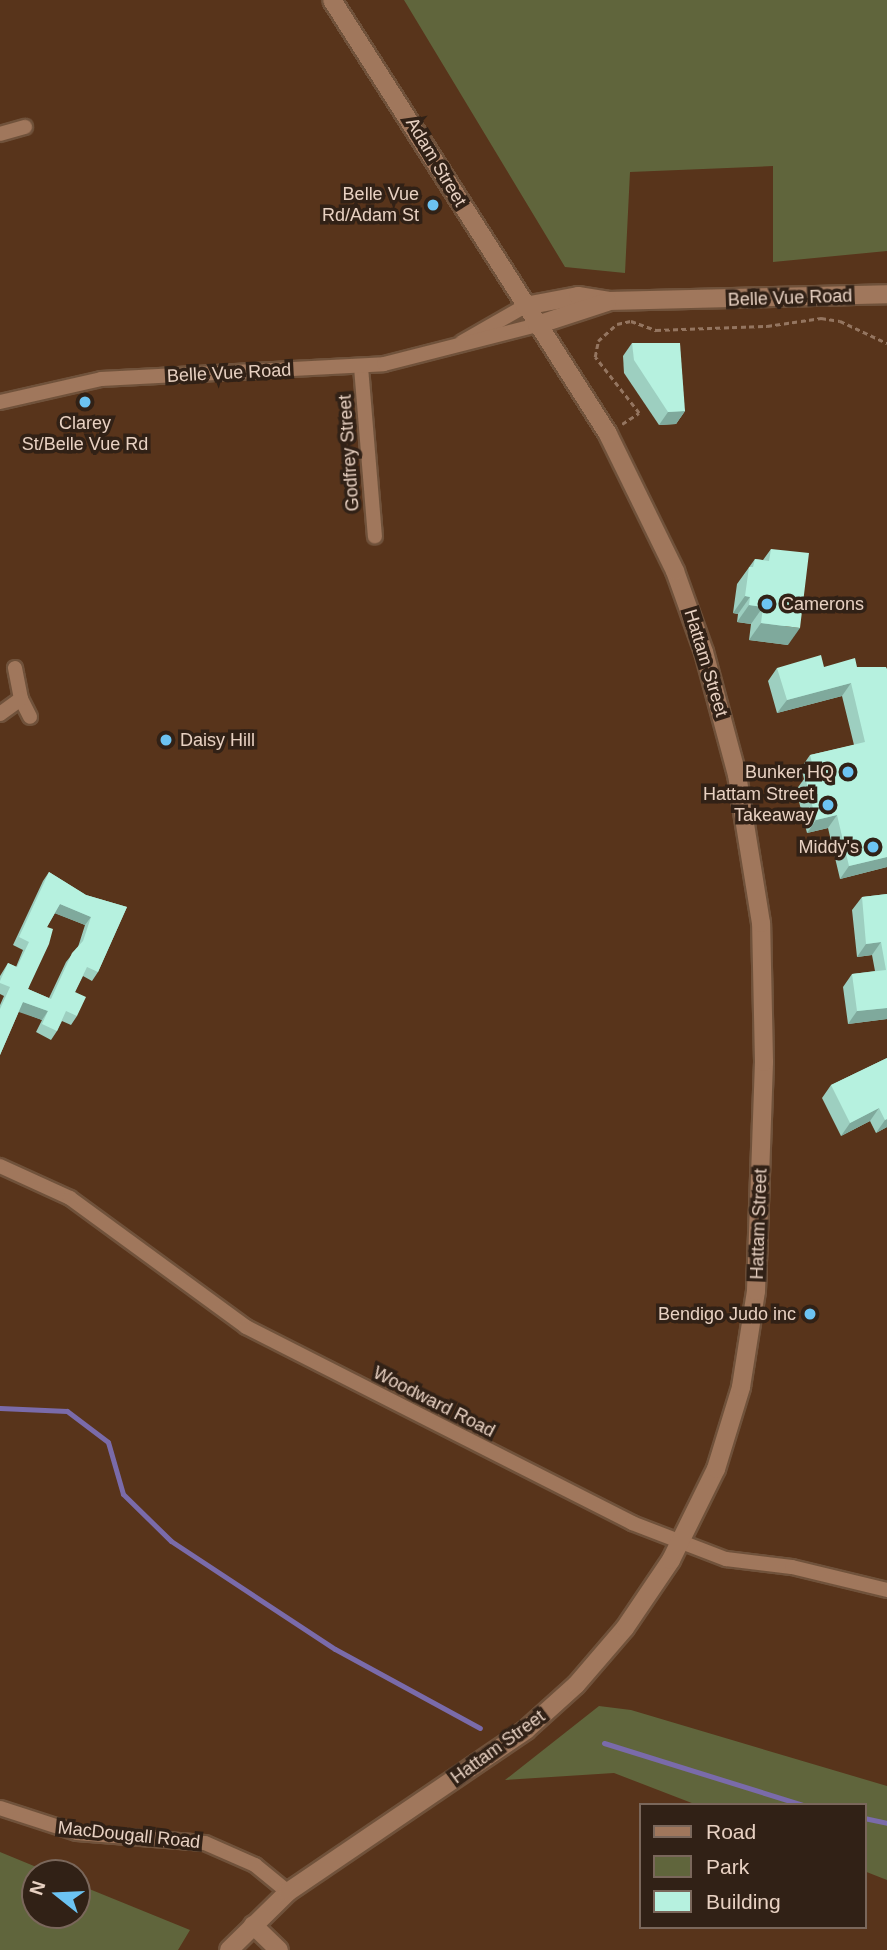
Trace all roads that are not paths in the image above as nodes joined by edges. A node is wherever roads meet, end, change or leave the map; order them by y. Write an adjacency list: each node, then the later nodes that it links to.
1 (332, 0): 6 (main road, Adam Street)
2 (25, 127): 3 (street)
3 (0, 134)
4 (887, 294): 5 (main road, Belle Vue Road)
5 (608, 301): 6 (main road, Belle Vue Road); 7 (main road, Belle Vue Road)
6 (525, 306): 7 (main road, Adam Street); 8 (street, Belle Vue Road)
7 (537, 325): 8 (street, Belle Vue Road); 17 (main road, Hattam Street)
8 (458, 344): 9 (street, Belle Vue Road)
9 (362, 367): 10 (street, Belle Vue Road); 11 (street, Godfrey Street)
10 (0, 402)
11 (374, 536)
12 (16, 668): 13 (street)
13 (21, 699): 14 (street); 15 (street)
14 (0, 714)
15 (30, 717)
16 (0, 1166): 17 (street, Woodward Road)
17 (681, 1544): 18 (street, Woodward Road); 20 (main road, Hattam Street)
18 (887, 1590)
19 (0, 1808): 20 (street, MacDougall Road)
20 (288, 1892): 21 (main road, Hattam Street)
21 (253, 1925): 22 (main road, Hattam Street); 23 (main road)
22 (229, 1950)
23 (279, 1950)

